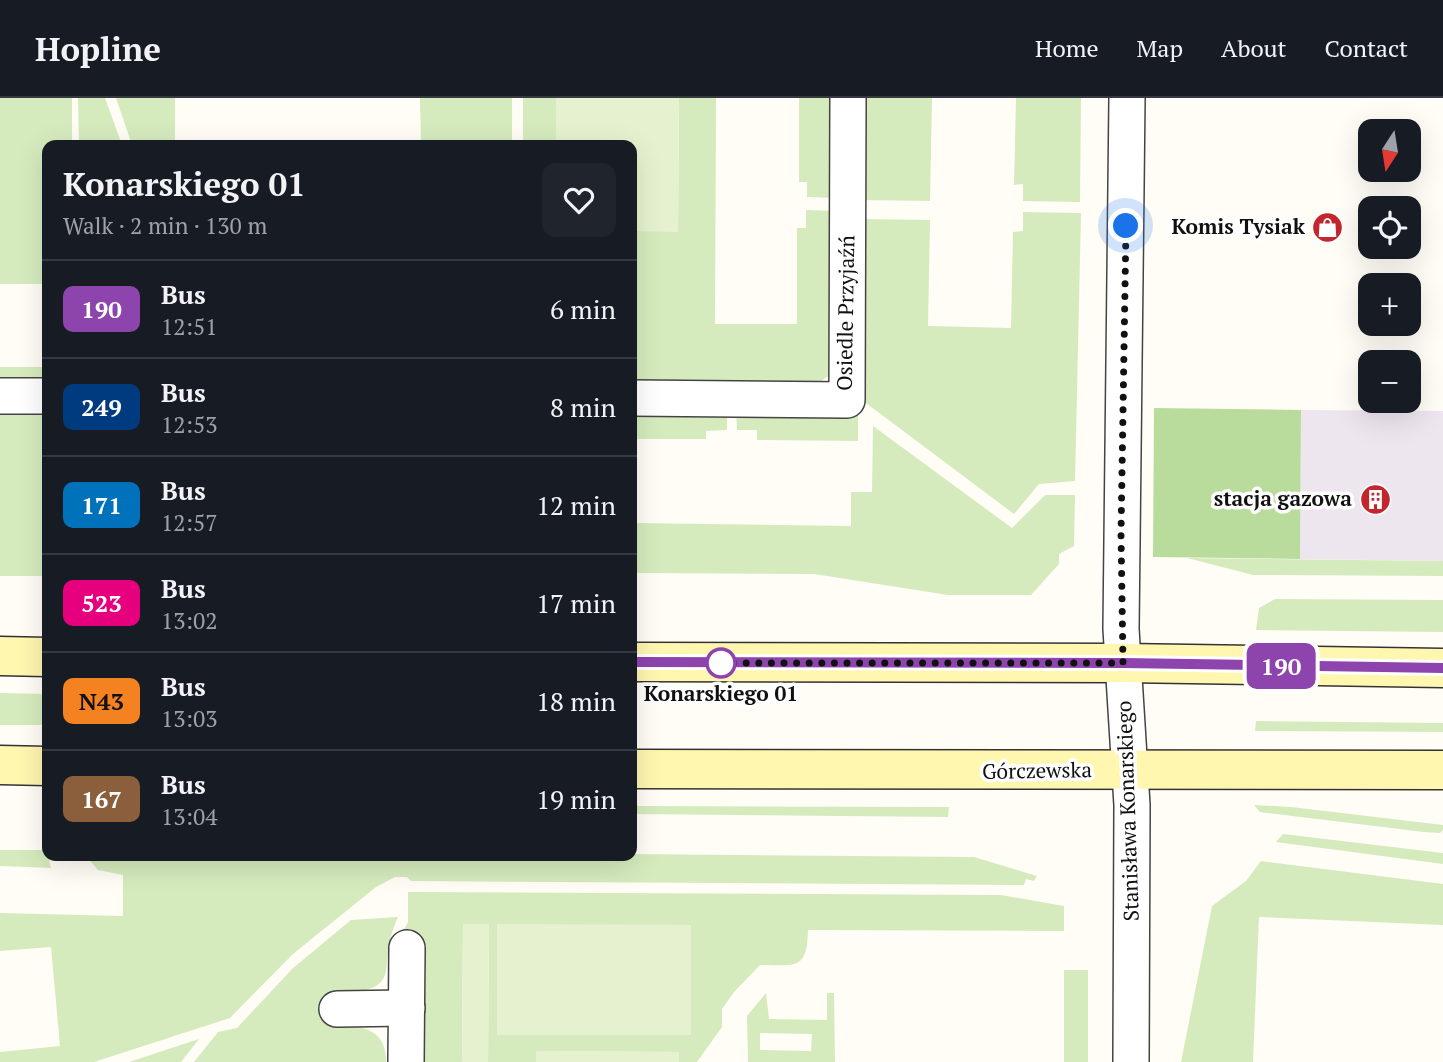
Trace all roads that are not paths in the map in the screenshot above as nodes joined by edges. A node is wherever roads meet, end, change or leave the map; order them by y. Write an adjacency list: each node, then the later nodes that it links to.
1 (848, 98): 5 (street, Osiedle Przyjaźń)
2 (1128, 98): 9 (street, Stanisława Konarskiego)
3 (0, 396): 4 (street)
4 (42, 396)
5 (637, 398)
6 (0, 656): 7 (main road)
7 (42, 657)
8 (637, 662): 9 (main road)
9 (1123, 663): 10 (main road); 14 (street, Stanisława Konarskiego)
10 (1443, 668)
11 (0, 765): 12 (main road)
12 (42, 766)
13 (637, 769): 14 (main road, Górczewska)
14 (1129, 769): 15 (main road, Górczewska); 20 (street, Stanisława Konarskiego)
15 (1443, 770)
16 (407, 948): 17 (street)
17 (407, 1008): 18 (street); 19 (street)
18 (337, 1009)
19 (406, 1062)
20 (1131, 1062)

